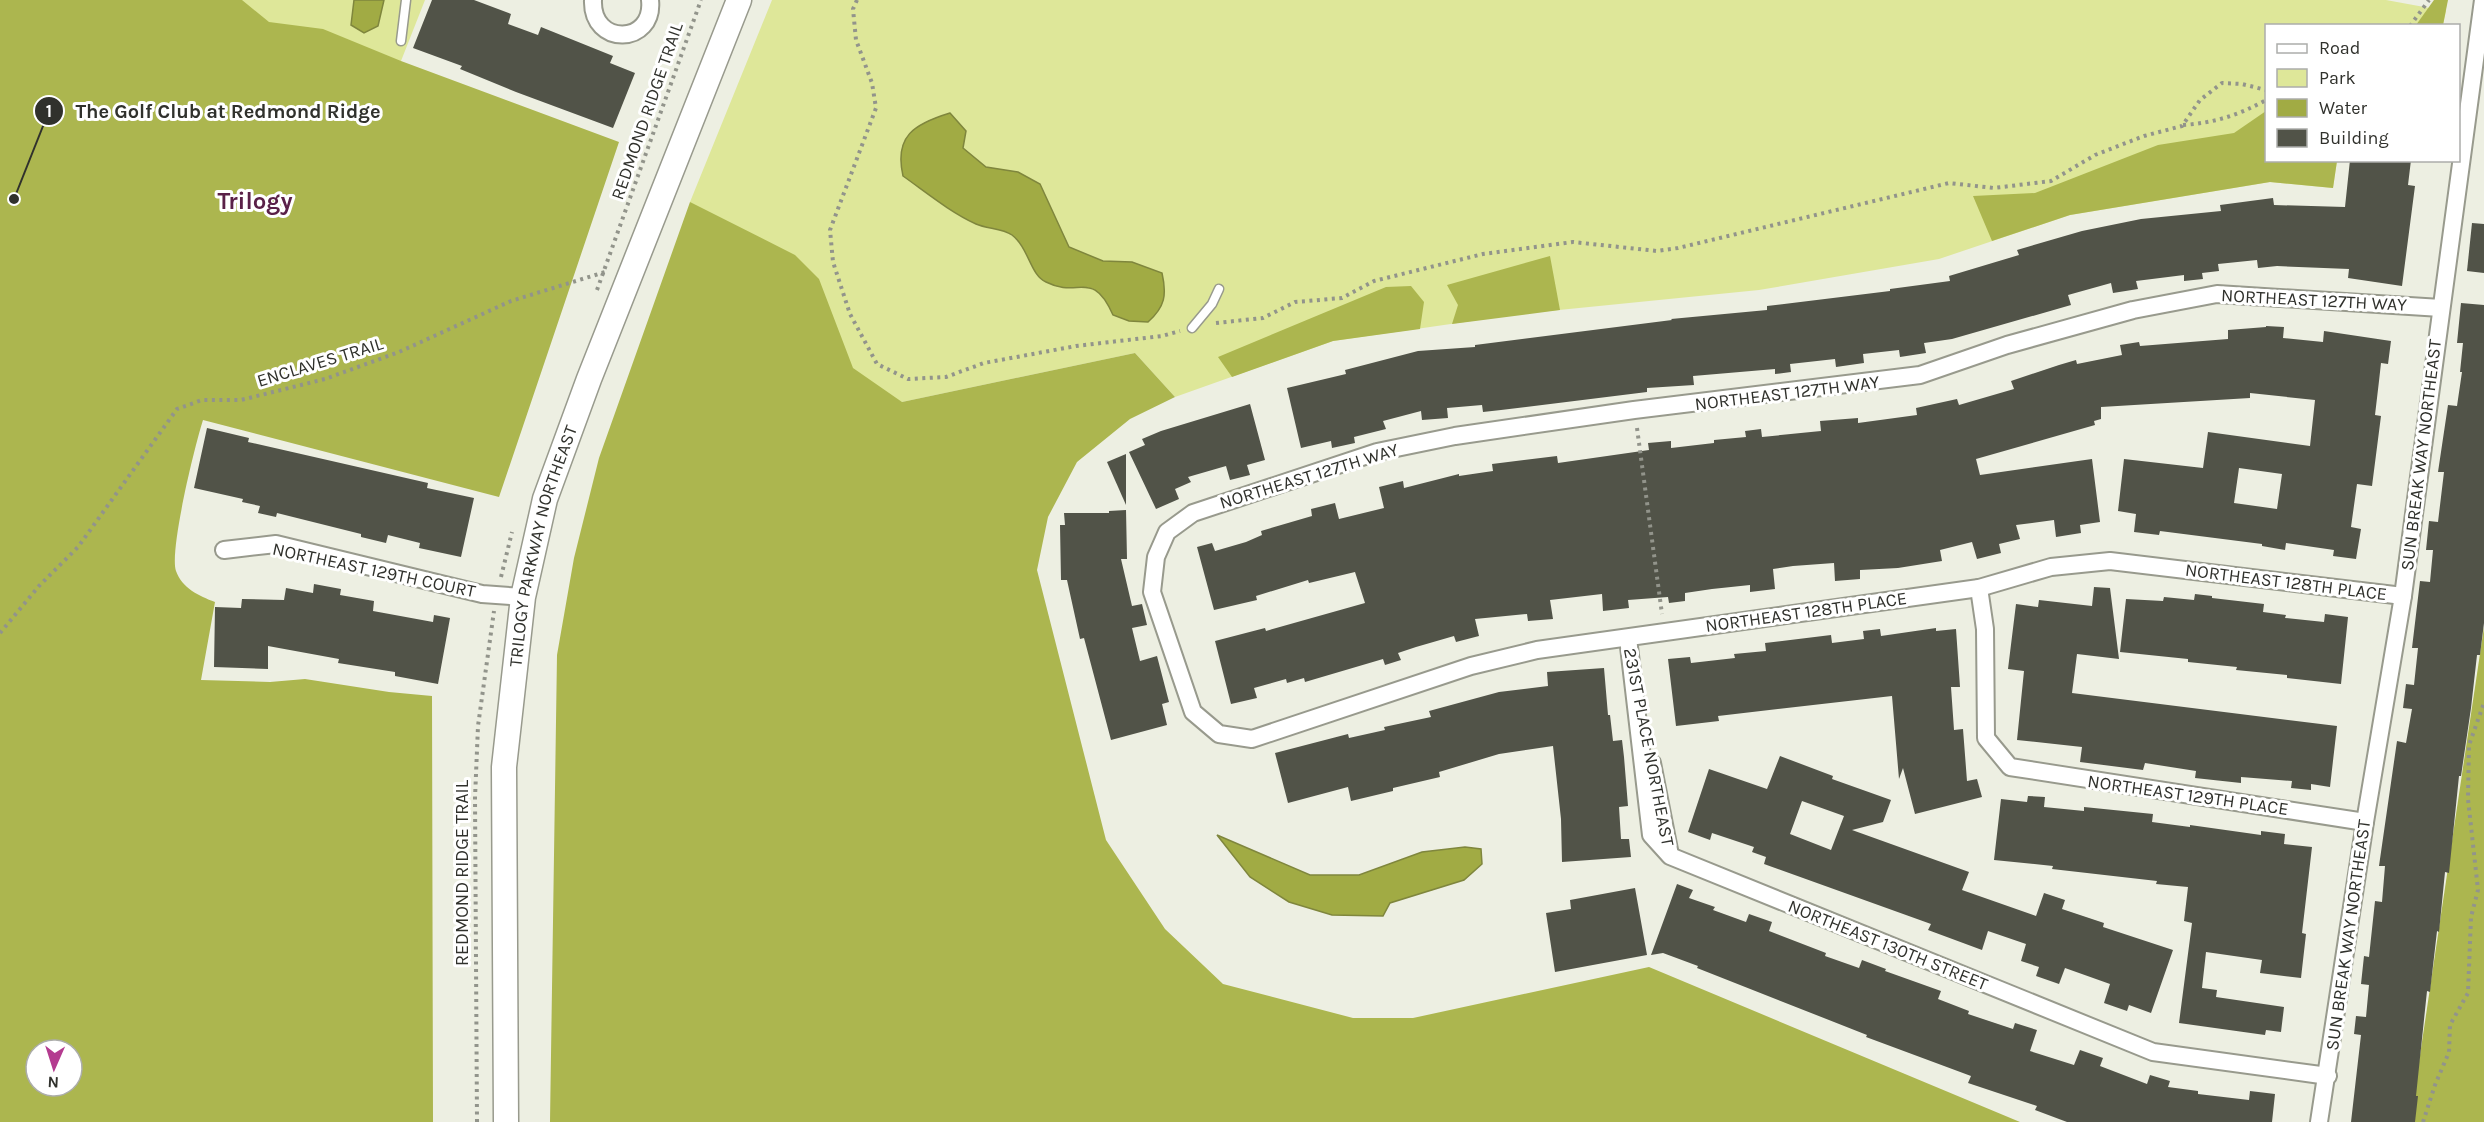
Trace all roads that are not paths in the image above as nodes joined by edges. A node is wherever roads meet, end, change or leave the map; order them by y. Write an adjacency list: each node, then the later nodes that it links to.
1 (406, 0): 6 (lane)
2 (593, 0): 3 (street)
3 (650, 0)
4 (739, 0): 13 (street, TRILOGY PARKWAY NORTHEAST)
5 (2483, 0): 8 (street, SUN BREAK WAY NORTHEAST)
6 (401, 41)
7 (1219, 289): 9 (lane)
8 (2441, 308): 12 (street, SUN BREAK WAY NORTHEAST); 15 (street, NORTHEAST 127TH WAY)
9 (1192, 328)
10 (224, 550): 13 (street, NORTHEAST 129TH COURT)
11 (1979, 588): 12 (street, NORTHEAST 128TH PLACE); 14 (street, NORTHEAST 128TH PLACE); 16 (street, NORTHEAST 129TH PLACE)
12 (2403, 596): 16 (street, SUN BREAK WAY NORTHEAST)
13 (523, 597): 19 (street, TRILOGY PARKWAY NORTHEAST)
14 (1628, 638): 15 (street, NORTHEAST 128TH PLACE); 17 (street, 231ST PLACE NORTHEAST)
15 (1219, 734)
16 (2365, 822): 18 (street, SUN BREAK WAY NORTHEAST)
17 (1670, 856): 18 (street, NORTHEAST 130TH STREET)
18 (2328, 1076): 20 (street, SUN BREAK WAY NORTHEAST)
19 (506, 1122)
20 (2319, 1122)

